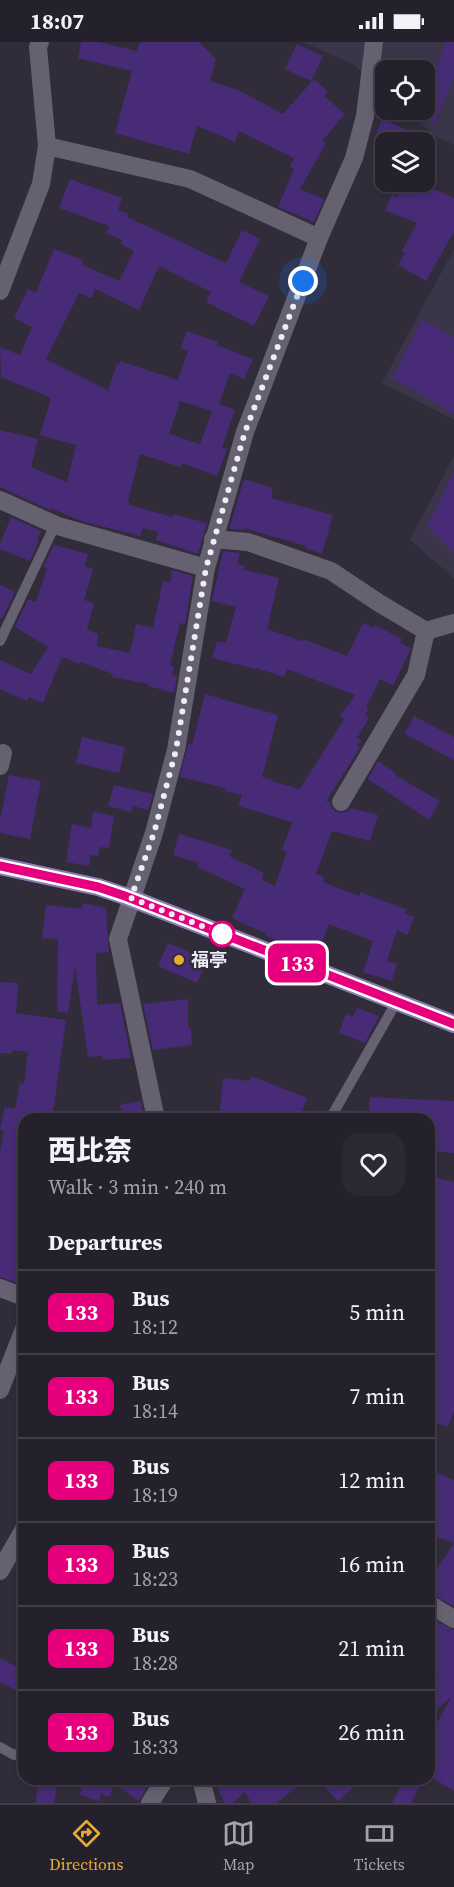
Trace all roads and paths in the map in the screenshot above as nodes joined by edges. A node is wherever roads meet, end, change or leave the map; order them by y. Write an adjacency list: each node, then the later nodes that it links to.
1 (40, 42): 3 (street)
2 (374, 42): 4 (street)
3 (47, 146): 4 (street); 5 (street)
4 (319, 238): 9 (street)
5 (3, 272): 6 (street)
6 (0, 291)
7 (0, 500): 8 (street)
8 (55, 525): 10 (street); 13 (lane)
9 (213, 539): 10 (street); 12 (street)
10 (206, 568): 16 (street)
11 (454, 623): 12 (street)
12 (426, 631): 14 (street)
13 (0, 641)
14 (341, 802)
15 (0, 866): 16 (main road)
16 (131, 898): 17 (main road); 19 (street)
17 (397, 1001): 18 (main road); 20 (lane)
18 (454, 1024)
19 (155, 1113)
20 (333, 1113)
21 (0, 1288): 22 (street)
22 (18, 1296)
23 (18, 1344): 24 (street)
24 (0, 1390)
25 (18, 1540): 26 (street)
26 (0, 1571)
27 (435, 1608): 28 (street)
28 (454, 1619)
29 (0, 1748): 30 (lane)
30 (18, 1753)
31 (161, 1785): 33 (street)
32 (202, 1785): 34 (street)
33 (150, 1803)
34 (207, 1803)

